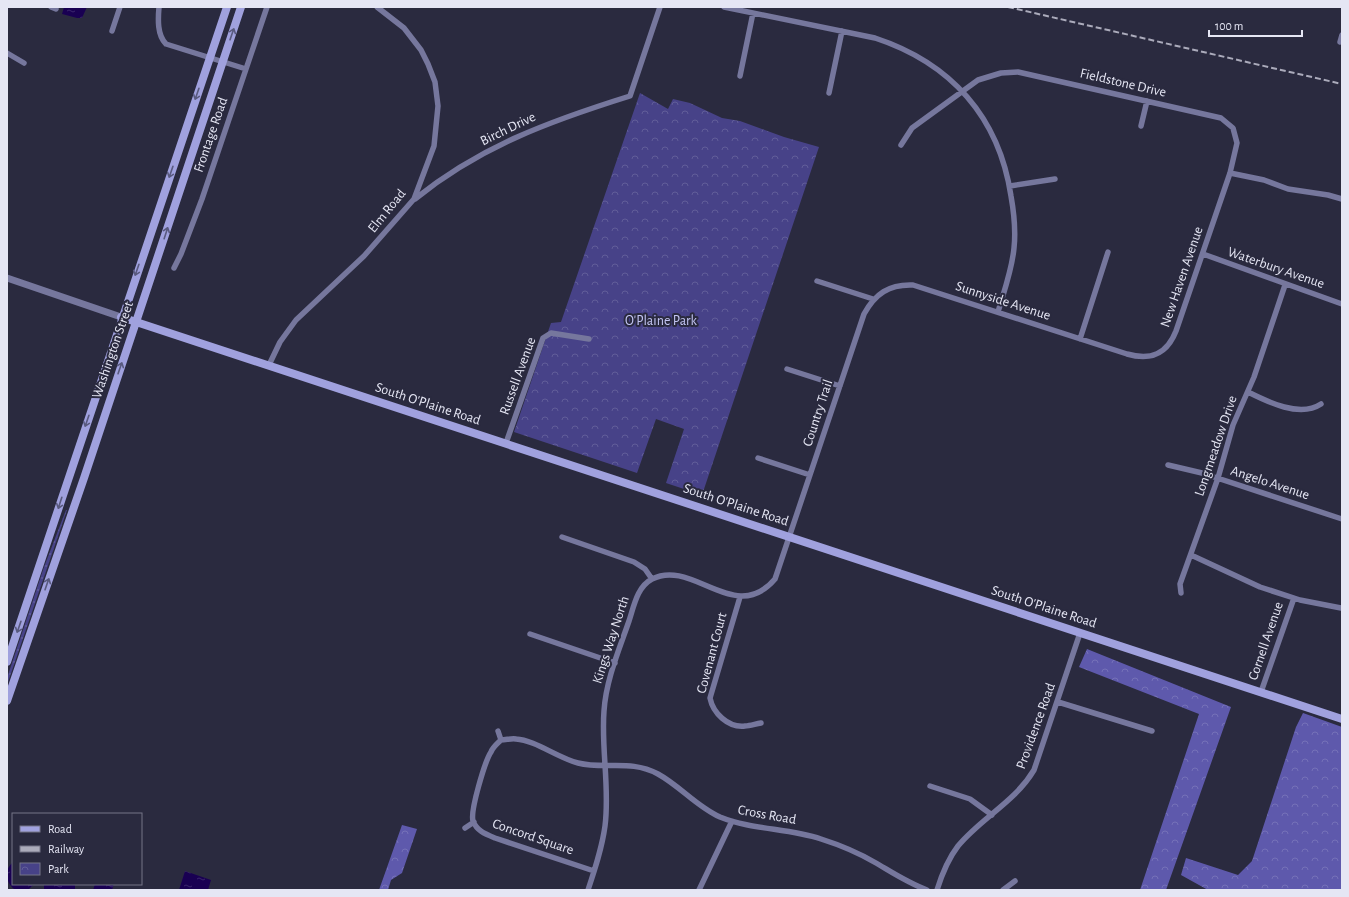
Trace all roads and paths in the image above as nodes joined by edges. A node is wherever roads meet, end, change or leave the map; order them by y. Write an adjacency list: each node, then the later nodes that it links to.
1 (120, 7): 10 (street)
2 (159, 7): 15 (street)
3 (227, 7): 15 (main road, Washington Street)
4 (241, 7): 16 (main road, Washington Street, one-way to 4)
5 (267, 7): 18 (street, Frontage Road)
6 (377, 7): 28 (street, Elm Road)
7 (660, 7): 28 (street, Birch Drive)
8 (724, 7): 9 (street)
9 (753, 13): 11 (street); 19 (street)
10 (112, 31)
11 (842, 31): 20 (street); 21 (street)
12 (1342, 35): 13 (street)
13 (1340, 42)
14 (7, 53): 17 (street)
15 (210, 58): 16 (street); 39 (main road, Washington Street, one-way to 39)
16 (223, 62): 18 (street); 40 (main road, Washington Street, one-way to 16)
17 (24, 63)
18 (246, 69): 32 (street, Frontage Road)
19 (740, 76)
20 (962, 90): 22 (street, Fieldstone Drive); 24 (street, Fieldstone Drive); 27 (street)
21 (829, 93)
22 (1147, 100): 23 (street); 25 (street, Fieldstone Drive)
23 (1140, 126)
24 (901, 145)
25 (1230, 173): 29 (street); 31 (street, New Haven Avenue)
26 (1054, 179): 27 (street)
27 (1010, 186): 38 (street)
28 (414, 199): 44 (street, Elm Road)
29 (1342, 199)
30 (1108, 252): 42 (street)
31 (1203, 254): 35 (street, Waterbury Avenue); 43 (street, New Haven Avenue)
32 (174, 268)
33 (7, 278): 39 (street)
34 (817, 281): 36 (street)
35 (1285, 285): 37 (street, Waterbury Avenue); 47 (street, Longmeadow Drive)
36 (873, 299): 38 (street, Sunnyside Avenue); 46 (street, Country Trail)
37 (1342, 304)
38 (998, 312): 42 (street, Sunnyside Avenue)
39 (121, 317): 40 (main road, South O'Plaine Road); 65 (main road, Washington Street, one-way to 65)
40 (136, 322): 44 (main road, South O'Plaine Road); 68 (main road, Washington Street, one-way to 40)
41 (589, 339): 49 (street, Russell Avenue)
42 (1080, 339): 43 (street, Sunnyside Avenue)
43 (1127, 354)
44 (269, 365): 49 (main road, South O'Plaine Road)
45 (787, 370): 46 (street)
46 (840, 386): 52 (street, Country Trail)
47 (1248, 392): 48 (street); 53 (street, Longmeadow Drive)
48 (1321, 404)
49 (506, 443): 55 (main road, South O'Plaine Road)
50 (758, 458): 52 (street)
51 (1168, 465): 53 (street, Angelo Avenue)
52 (810, 475): 55 (street, Country Trail)
53 (1218, 478): 54 (street, Angelo Avenue); 57 (street, Longmeadow Drive)
54 (1342, 519)
55 (790, 536): 60 (street); 63 (main road, South O'Plaine Road)
56 (562, 537): 58 (street)
57 (1191, 555): 59 (street, Longmeadow Drive); 61 (street)
58 (652, 579): 60 (street); 66 (street, Kings Way North)
59 (1181, 593)
60 (740, 596): 71 (street, Covenant Court)
61 (1294, 598): 62 (street); 67 (street, Cornell Avenue)
62 (1341, 608)
63 (1080, 633): 67 (main road, South O'Plaine Road); 69 (street, Providence Road)
64 (530, 634): 66 (street)
65 (7, 662)
66 (615, 663): 75 (street, Kings Way North)
67 (1261, 692): 70 (main road, South O'Plaine Road)
68 (7, 700)
69 (1058, 702): 73 (street); 77 (street, Providence Road)
70 (1342, 719)
71 (761, 723)
72 (498, 731): 74 (street)
73 (1152, 731)
74 (501, 740): 75 (street); 79 (street, Concord Square)
75 (605, 764): 78 (street, Cross Road); 81 (street, Kings Way North)
76 (930, 786): 77 (street)
77 (992, 815): 86 (street, Providence Road)
78 (732, 821): 84 (street); 85 (street, Cross Road)
79 (474, 822): 80 (street); 81 (street, Concord Square)
80 (465, 828)
81 (594, 870): 83 (street, Kings Way North)
82 (1014, 881): 87 (street)
83 (588, 890)
84 (699, 890)
85 (927, 890)
86 (937, 890)
87 (1003, 890)

